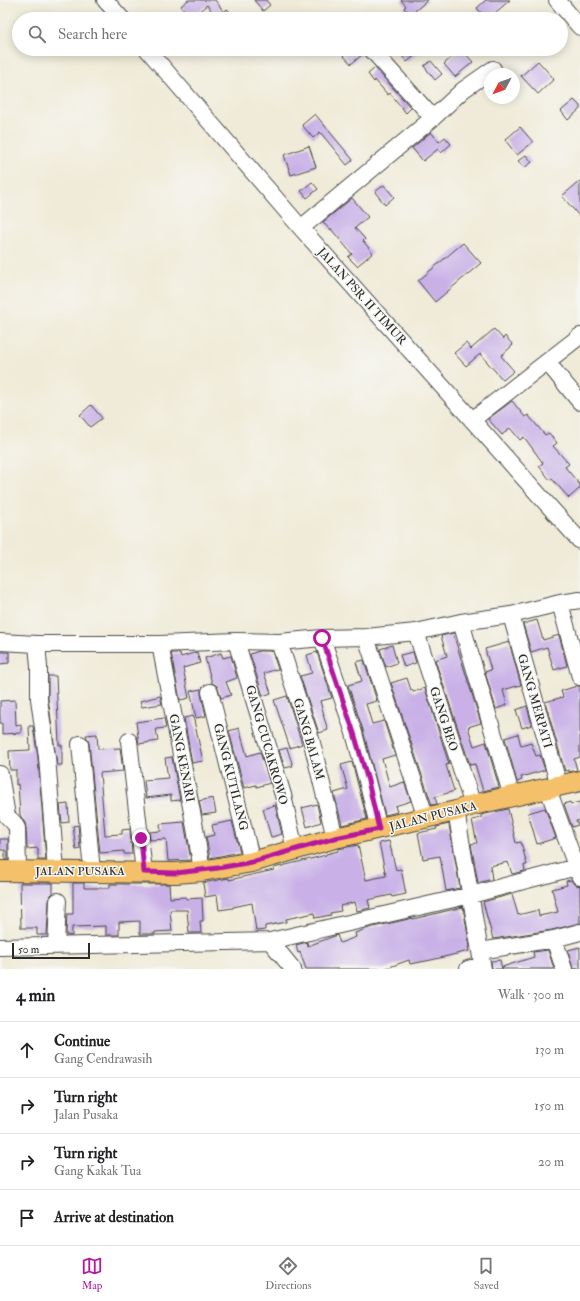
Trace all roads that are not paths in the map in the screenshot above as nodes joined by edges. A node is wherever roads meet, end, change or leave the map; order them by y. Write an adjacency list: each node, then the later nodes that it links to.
1 (105, 0): 3 (street)
2 (557, 0): 4 (street)
3 (116, 12)
4 (567, 12)
5 (568, 13): 6 (street)
6 (580, 27)
7 (154, 56): 11 (street, JALAN PSR. II TIMUR)
8 (377, 56): 10 (street)
9 (484, 75): 10 (street)
10 (433, 118): 11 (street)
11 (301, 228): 15 (street, JALAN PSR. II TIMUR)
12 (580, 336): 13 (street)
13 (547, 362): 14 (street); 15 (street)
14 (580, 402)
15 (472, 420): 16 (street, JALAN PSR. II TIMUR)
16 (580, 541)
17 (580, 600): 18 (street)
18 (560, 603): 19 (street); 29 (street)
19 (511, 615): 20 (street); 35 (street, GANG MERPATI)
20 (461, 622): 21 (street); 36 (street)
21 (416, 632): 22 (street); 37 (street, GANG BEO)
22 (366, 637): 23 (street); 38 (street)
23 (322, 638): 26 (street); 39 (street)
24 (236, 641): 26 (street); 28 (street); 41 (street, GANG CUCAKROWO)
25 (0, 642): 27 (street)
26 (279, 642): 40 (street, GANG BALAM)
27 (37, 644): 28 (street); 45 (street)
28 (160, 644): 47 (street, GANG KENARI)
29 (580, 677)
30 (210, 692): 42 (street, GANG KUTILANG)
31 (128, 742): 48 (street)
32 (80, 744): 46 (street)
33 (0, 774): 44 (street)
34 (580, 781): 35 (main road, JALAN PUSAKA)
35 (554, 787): 36 (main road, JALAN PUSAKA); 43 (street, GANG MERPATI)
36 (512, 797): 37 (main road, JALAN PUSAKA)
37 (465, 808): 38 (main road, JALAN PUSAKA); 49 (street, GANG BEO)
38 (426, 818): 39 (main road, JALAN PUSAKA)
39 (379, 829): 40 (main road, JALAN PUSAKA)
40 (335, 838): 41 (main road, JALAN PUSAKA)
41 (294, 850): 42 (main road, JALAN PUSAKA)
42 (252, 862): 47 (main road, JALAN PUSAKA)
43 (579, 870): 49 (street)
44 (9, 871): 45 (main road, JALAN PUSAKA)
45 (56, 871): 46 (main road, JALAN PUSAKA)
46 (92, 871): 48 (main road, JALAN PUSAKA)
47 (202, 871): 48 (main road, JALAN PUSAKA)
48 (144, 872)
49 (471, 895): 53 (street); 56 (street, GANG BEO)
50 (58, 901): 54 (street)
51 (580, 932): 52 (street)
52 (554, 939): 56 (street); 58 (street)
53 (270, 941): 54 (street); 57 (street)
54 (56, 946): 55 (street)
55 (0, 947)
56 (478, 964)
57 (293, 969)
58 (564, 969)

